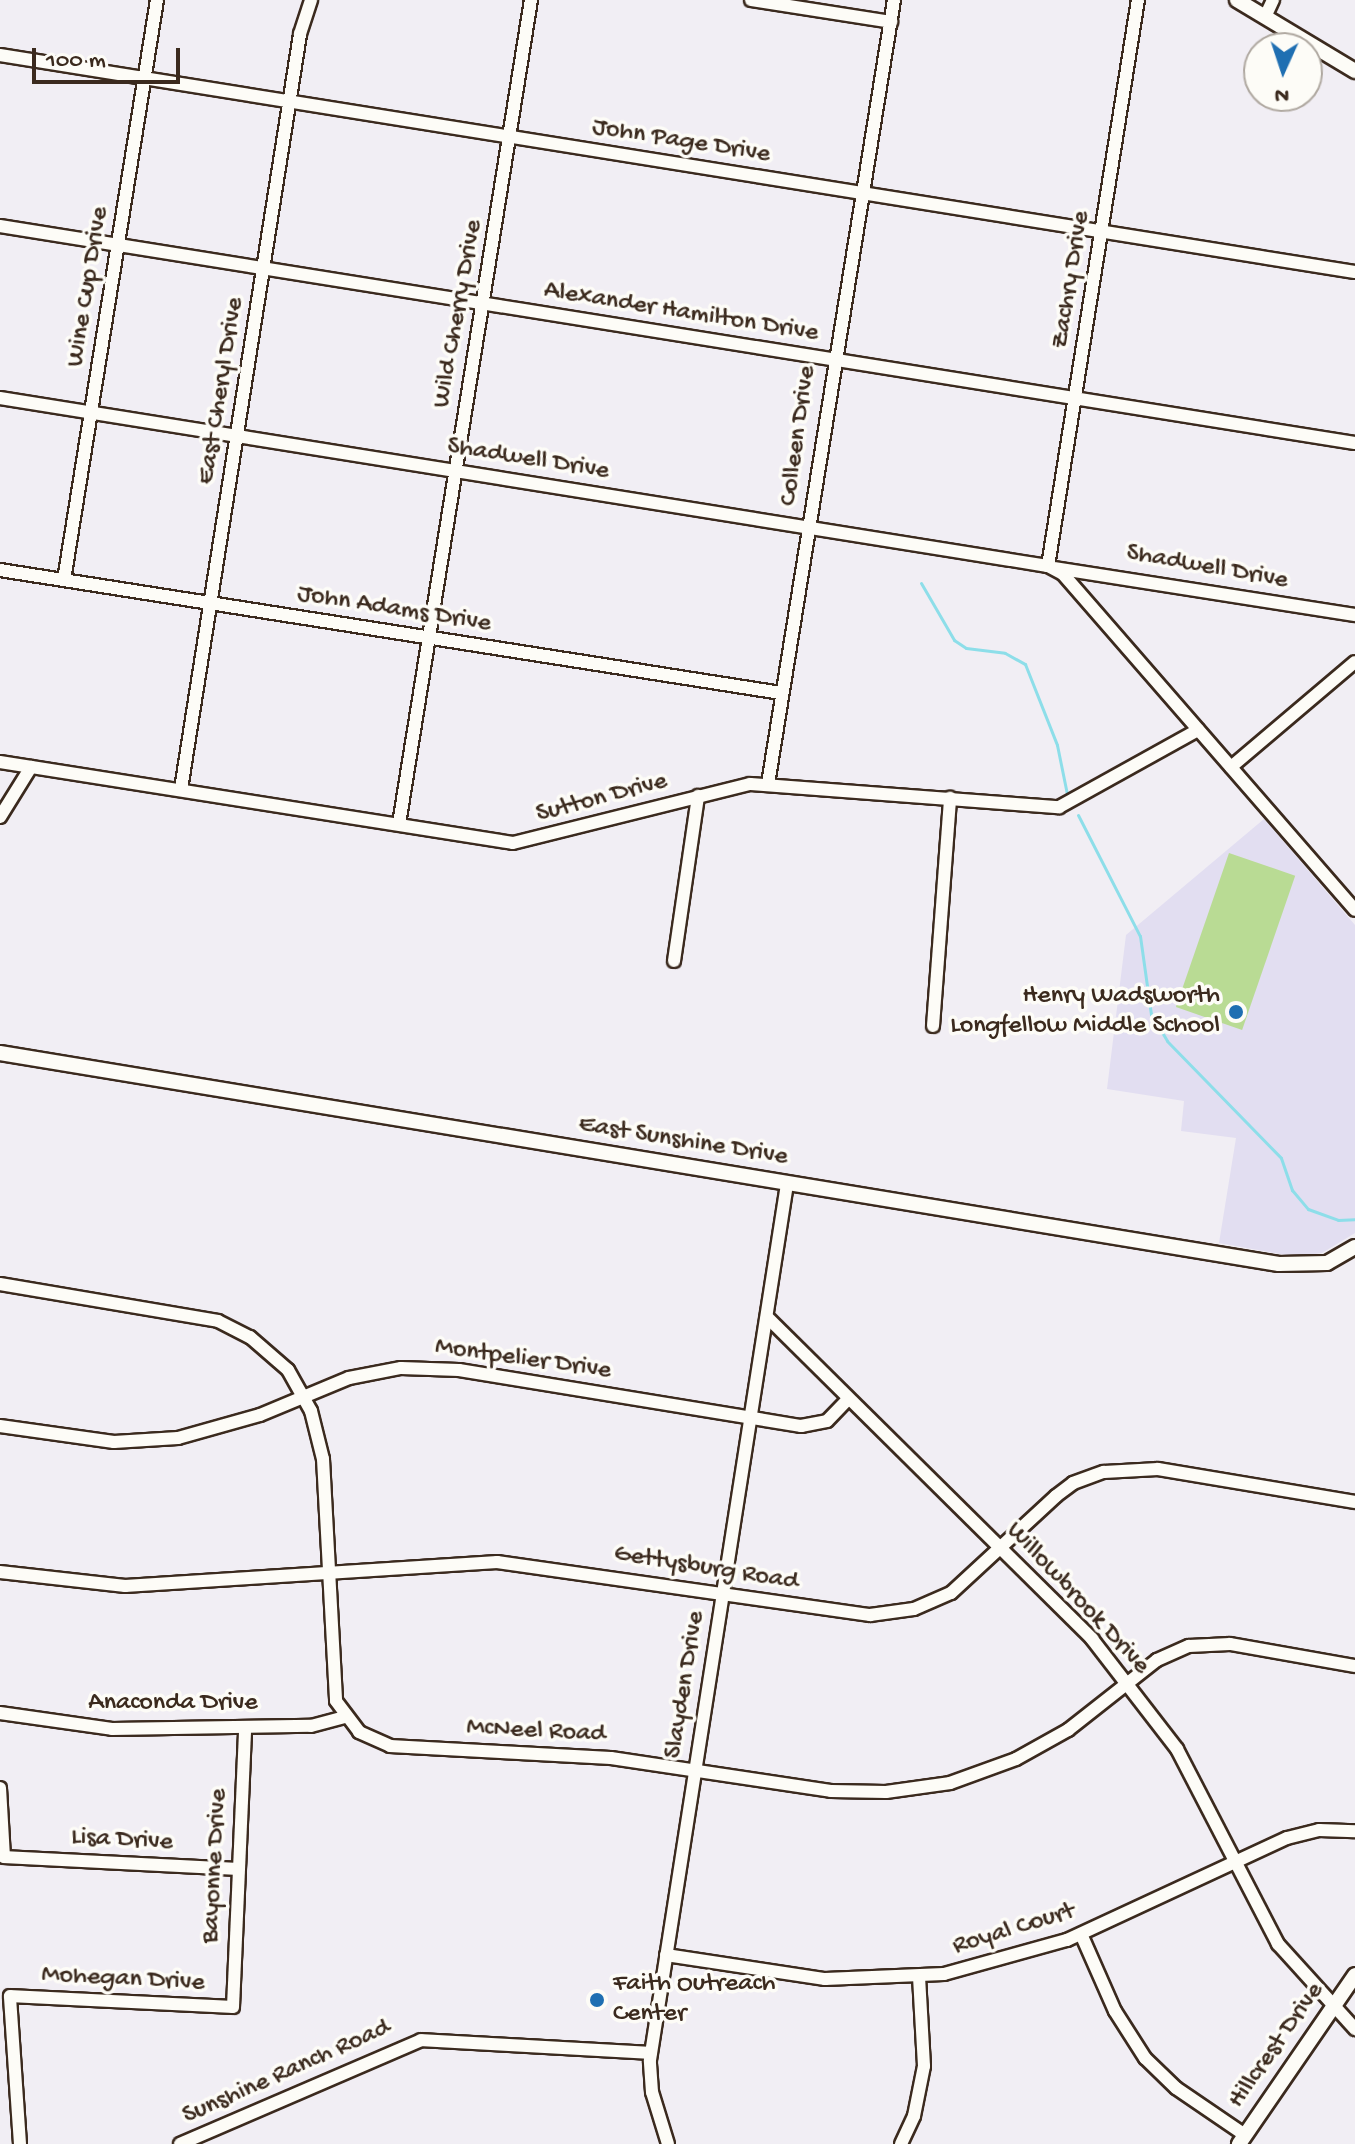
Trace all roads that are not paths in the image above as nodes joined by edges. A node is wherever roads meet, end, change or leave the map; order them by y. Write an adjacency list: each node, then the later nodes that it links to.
1 (157, 0): 13 (street, Wine Cup Drive)
2 (311, 0): 14 (street, East Cheryl Drive)
3 (531, 0): 15 (street, Wild Cherry Drive)
4 (751, 0): 10 (street)
5 (894, 0): 10 (street, Colleen Drive)
6 (1138, 0): 18 (street, Zachry Drive)
7 (1237, 0): 9 (street)
8 (1273, 0): 9 (street)
9 (1265, 17): 12 (street)
10 (891, 22): 16 (street, Colleen Drive)
11 (0, 55): 13 (street, John Page Drive)
12 (1355, 71)
13 (144, 79): 14 (street, John Page Drive); 19 (street, Wine Cup Drive)
14 (289, 102): 15 (street, John Page Drive); 20 (street, East Cheryl Drive)
15 (510, 137): 16 (street, John Page Drive); 22 (street, Wild Cherry Drive)
16 (859, 192): 18 (street, John Page Drive); 23 (street, Colleen Drive)
17 (0, 226): 19 (street, Alexander Hamilton Drive)
18 (1103, 231): 21 (street, John Page Drive); 25 (street, Zachry Drive)
19 (118, 245): 20 (street, Alexander Hamilton Drive); 26 (street, Wine Cup Drive)
20 (263, 268): 22 (street, Alexander Hamilton Drive); 27 (street, East Cheryl Drive)
21 (1355, 272)
22 (484, 303): 23 (street, Alexander Hamilton Drive); 29 (street, Wild Cherry Drive)
23 (833, 359): 25 (street, Alexander Hamilton Drive); 30 (street, Colleen Drive)
24 (0, 398): 26 (street, Shadwell Drive)
25 (1075, 398): 28 (street, Alexander Hamilton Drive); 31 (street, Zachry Drive)
26 (92, 413): 27 (street, Shadwell Drive); 33 (street, Wine Cup Drive)
27 (236, 436): 29 (street, Shadwell Drive); 34 (street, East Cheryl Drive)
28 (1355, 443)
29 (455, 470): 30 (street, Shadwell Drive); 36 (street, Wild Cherry Drive)
30 (808, 528): 31 (street, Shadwell Drive); 38 (street, Colleen Drive)
31 (1050, 567): 35 (street, Shadwell Drive); 39 (street)
32 (0, 570): 33 (street, John Adams Drive)
33 (64, 580): 34 (street, John Adams Drive)
34 (211, 604): 36 (street, John Adams Drive); 44 (street, East Cheryl Drive)
35 (1355, 615)
36 (429, 638): 38 (street, John Adams Drive); 48 (street, Wild Cherry Drive)
37 (1355, 662): 42 (street)
38 (781, 693): 43 (street, Colleen Drive)
39 (1198, 730): 42 (street); 46 (street, Sutton Drive)
40 (0, 762): 41 (street, Sutton Drive)
41 (31, 767): 44 (street, Sutton Drive); 47 (street)
42 (1231, 767): 49 (street)
43 (768, 784): 45 (street, Sutton Drive); 46 (street, Sutton Drive)
44 (181, 789): 48 (street, Sutton Drive)
45 (698, 796): 48 (street, Sutton Drive); 50 (street)
46 (950, 798): 51 (street)
47 (0, 817)
48 (399, 824)
49 (1355, 910)
50 (674, 961)
51 (933, 1026)
52 (0, 1053): 53 (street, East Sunshine Drive)
53 (787, 1184): 54 (street, East Sunshine Drive); 56 (street, Slayden Drive)
54 (1355, 1247)
55 (0, 1284): 57 (street)
56 (767, 1317): 58 (street, Willowbrook Drive); 59 (street, Slayden Drive)
57 (304, 1395): 59 (street, Montpelier Drive); 60 (street, Montpelier Drive); 63 (street)
58 (848, 1399): 59 (street, Montpelier Drive); 62 (street, Willowbrook Drive)
59 (750, 1417): 65 (street, Slayden Drive)
60 (0, 1426)
61 (1355, 1502): 62 (street, Gettysburg Road)
62 (1002, 1549): 65 (street, Gettysburg Road); 67 (street, Willowbrook Drive)
63 (330, 1571): 64 (street, Gettysburg Road); 65 (street, Gettysburg Road); 69 (street)
64 (0, 1572)
65 (723, 1593): 71 (street, Slayden Drive)
66 (1355, 1666): 67 (street, McNeel Road)
67 (1127, 1682): 71 (street, McNeel Road); 74 (street, Willowbrook Drive)
68 (0, 1713): 70 (street, Anaconda Drive)
69 (345, 1717): 70 (street, Anaconda Drive); 71 (street, McNeel Road)
70 (245, 1727): 75 (street, Bayonne Drive)
71 (696, 1770): 77 (street, Slayden Drive)
72 (0, 1788): 75 (street, Lisa Drive)
73 (1355, 1831): 74 (street, Royal Court)
74 (1235, 1863): 76 (street, Royal Court); 81 (street, Willowbrook Drive)
75 (238, 1869): 80 (street, Bayonne Drive)
76 (1081, 1934): 79 (street, Royal Court); 84 (street)
77 (666, 1955): 79 (street, Royal Court); 83 (street, Slayden Drive)
78 (1355, 1975): 81 (street, Hillcrest Drive)
79 (919, 1977): 88 (street)
80 (233, 2007): 85 (street, Mohegan Drive)
81 (1333, 2008): 82 (street, Willowbrook Drive); 84 (street, Hillcrest Drive)
82 (1355, 2029)
83 (651, 2053): 86 (street, Sunshine Ranch Road); 87 (street, Slayden Drive)
84 (1242, 2140)
85 (20, 2144)
86 (180, 2144)
87 (668, 2144)
88 (901, 2144)

